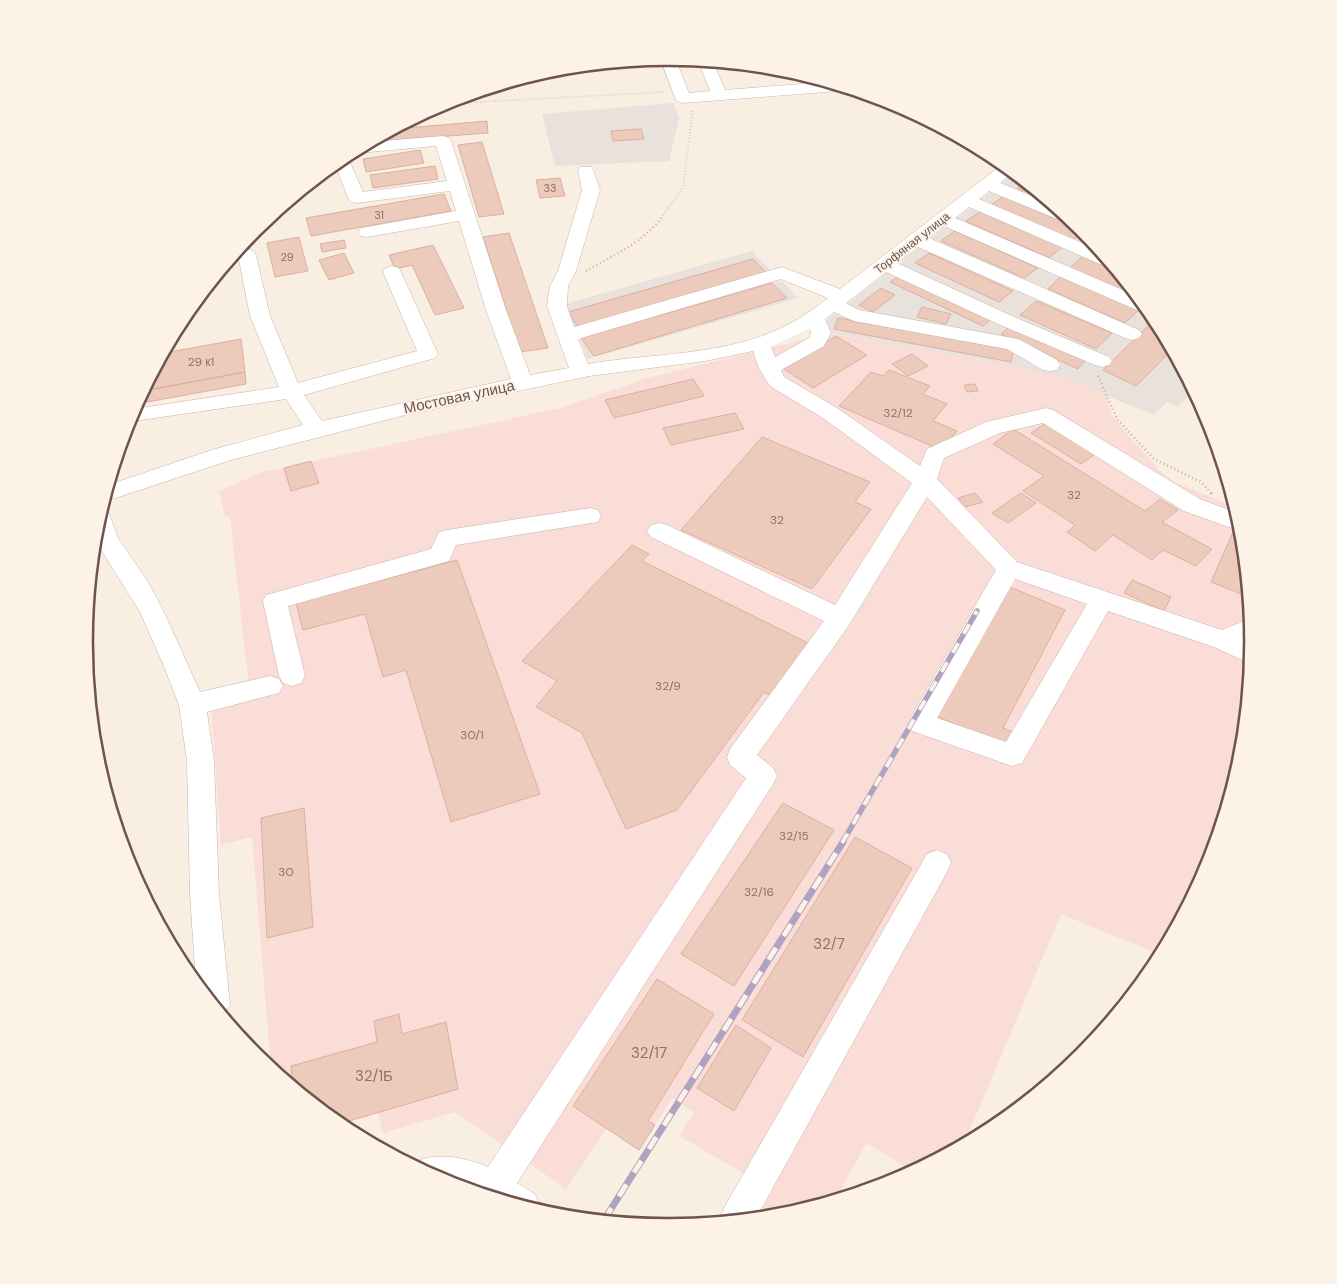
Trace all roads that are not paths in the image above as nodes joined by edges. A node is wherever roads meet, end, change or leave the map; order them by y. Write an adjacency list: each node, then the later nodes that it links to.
1 (670, 66): 4 (street)
2 (708, 67): 4 (street)
3 (815, 85): 4 (street)
4 (719, 95)
5 (375, 147): 10 (street)
6 (344, 167): 10 (street)
7 (586, 171): 28 (street)
8 (1002, 173): 9 (street, Торфяная улица)
9 (988, 184): 11 (street, Торфяная улица); 12 (street)
10 (458, 185): 13 (street)
11 (967, 200): 14 (street, Торфяная улица); 17 (street)
12 (1047, 209)
13 (466, 215): 15 (street); 35 (street)
14 (942, 219): 16 (street, Торфяная улица); 21 (street)
15 (366, 232)
16 (916, 240): 20 (street, Торфяная улица); 25 (street)
17 (1083, 243)
18 (1085, 245): 21 (street)
19 (247, 255): 36 (street)
20 (884, 264): 23 (street, Торфяная улица); 25 (street)
21 (1058, 270): 24 (street); 25 (street)
22 (392, 272): 36 (street)
23 (838, 300): 26 (street, Торфяная улица); 28 (street); 29 (street)
24 (1132, 301)
25 (1020, 306): 29 (street); 31 (street); 31 (street)
26 (815, 318): 30 (street, Мостовая улица); 33 (street)
27 (1145, 320): 31 (street)
28 (569, 335): 34 (street)
29 (985, 339): 32 (street)
30 (760, 344): 33 (street); 34 (street, Мостовая улица)
31 (1113, 353)
32 (1050, 365)
33 (769, 368): 39 (street)
34 (580, 371): 35 (street, Мостовая улица)
35 (523, 384): 38 (street, Мостовая улица)
36 (291, 392): 37 (street); 38 (street)
37 (140, 414)
38 (317, 430): 40 (street, Мостовая улица)
39 (925, 481): 42 (street); 45 (street); 47 (street)
40 (112, 492)
41 (590, 516): 51 (street)
42 (1231, 520)
43 (104, 530): 53 (street)
44 (659, 531): 47 (street)
45 (1009, 568): 46 (street); 46 (street)
46 (1102, 599): 49 (street)
47 (840, 618): 58 (street)
48 (1244, 631): 49 (street)
49 (1222, 640): 50 (street)
50 (1244, 651)
51 (292, 676)
52 (270, 686): 53 (street)
53 (192, 705): 55 (street)
54 (937, 863): 59 (street)
55 (213, 993)
56 (450, 1175): 57 (street)
57 (485, 1188)
58 (493, 1190)
59 (740, 1213)

